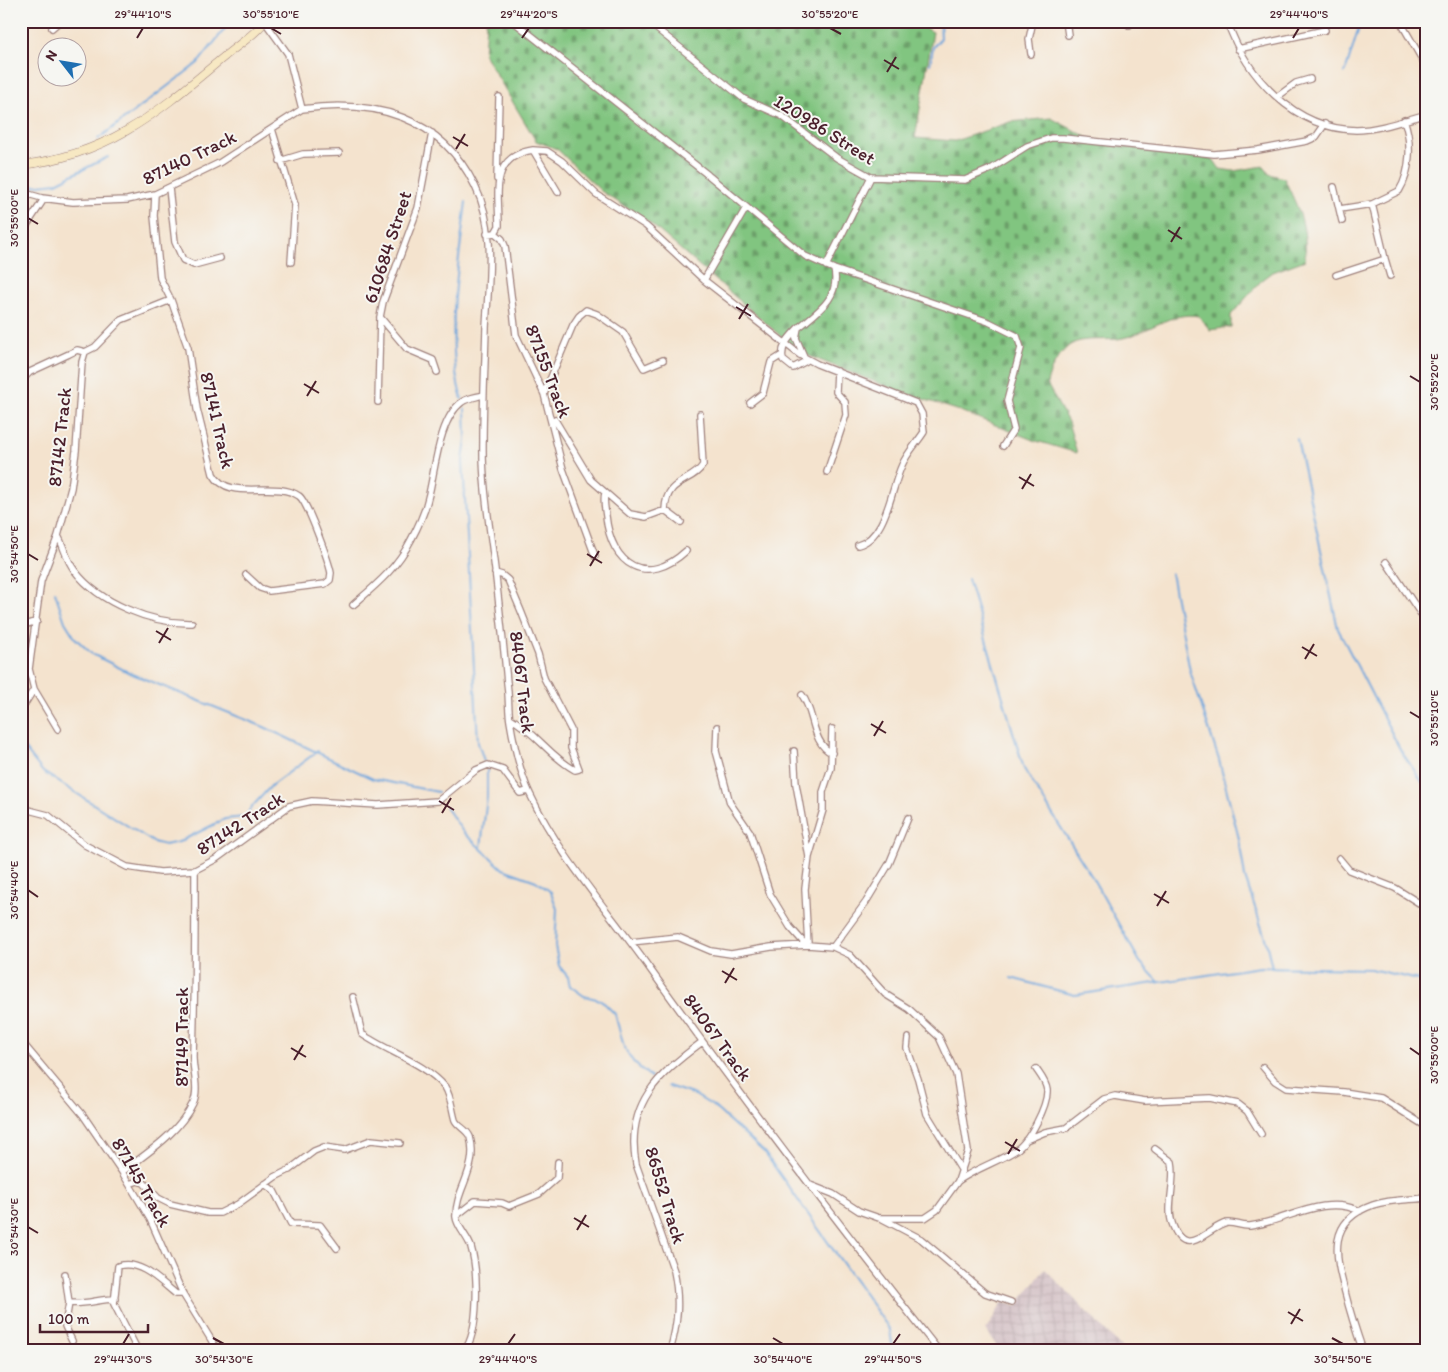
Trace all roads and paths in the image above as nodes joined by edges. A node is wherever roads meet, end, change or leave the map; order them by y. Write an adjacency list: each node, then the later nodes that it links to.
1 (60, 21): 9 (street)
2 (513, 21): 37 (street)
3 (646, 21): 28 (street, 120986 Street)
4 (1033, 21): 13 (street)
5 (1066, 21): 11 (street)
6 (1227, 21): 12 (street)
7 (1400, 21): 14 (street)
8 (265, 22): 18 (street); 27 (main road)
9 (52, 28)
10 (1325, 30): 12 (street)
11 (1068, 35)
12 (1238, 49): 17 (street)
13 (1031, 54)
14 (1427, 68)
15 (1310, 79): 17 (street)
16 (499, 97): 29 (street)
17 (1277, 97): 21 (street)
18 (302, 110): 22 (street, 87140 Track); 23 (street, 84067 Track)
19 (1427, 114): 20 (street)
20 (1404, 120): 21 (street); 36 (street)
21 (1325, 124): 28 (street, 120986 Street)
22 (272, 130): 26 (street); 31 (street, 87140 Track)
23 (432, 133): 42 (street, 84067 Track); 52 (street, 610684 Street)
24 (533, 150): 29 (street); 33 (street); 50 (street)
25 (339, 153): 26 (street)
26 (280, 161): 45 (street)
27 (21, 166)
28 (871, 176): 46 (street)
29 (497, 179): 40 (street)
30 (1334, 187): 38 (street)
31 (169, 188): 34 (street, 87140 Track); 43 (street)
32 (21, 192): 35 (street, 87140 Track)
33 (558, 192)
34 (155, 194): 35 (street, 87140 Track); 51 (street, 87141 Track)
35 (44, 198): 41 (street)
36 (1372, 204): 38 (street); 44 (street)
37 (746, 208): 46 (street); 50 (street)
38 (1340, 209): 39 (street)
39 (1342, 220)
40 (496, 233): 42 (street); 62 (street, 87155 Track)
41 (21, 234)
42 (487, 234): 63 (street, 84067 Track)
43 (220, 258)
44 (1385, 259): 48 (street); 49 (street)
45 (291, 262)
46 (826, 266): 47 (street)
47 (834, 269): 53 (street); 68 (street)
48 (1336, 275)
49 (1390, 276)
50 (704, 280): 54 (street)
51 (171, 300): 55 (street); 79 (street, 87141 Track)
52 (380, 318): 60 (street); 64 (street, 610684 Street)
53 (798, 328): 54 (street); 57 (street)
54 (784, 344): 56 (street); 57 (street)
55 (85, 352): 61 (street); 73 (street, 87142 Track)
56 (782, 355): 57 (street); 65 (street)
57 (806, 359): 59 (street)
58 (663, 360): 62 (street)
59 (838, 371): 69 (street); 74 (street)
60 (437, 372)
61 (21, 381)
62 (544, 394): 66 (street, 87155 Track)
63 (483, 395): 78 (street, 84067 Track); 80 (street)
64 (378, 402)
65 (750, 403)
66 (550, 411): 70 (street); 76 (street, 87155 Track)
67 (700, 414): 71 (street)
68 (1004, 446)
69 (827, 472)
70 (605, 493): 71 (street); 75 (street)
71 (665, 510): 72 (street)
72 (681, 522)
73 (58, 536): 81 (street, 87142 Track); 82 (street)
74 (858, 545)
75 (686, 551)
76 (594, 556)
77 (1386, 562): 83 (street)
78 (495, 574): 88 (street, 84067 Track); 88 (street)
79 (246, 575)
80 (353, 605)
81 (37, 621): 84 (street); 85 (street, 87142 Track)
82 (192, 623)
83 (1427, 624)
84 (21, 626)
85 (34, 689): 87 (street); 91 (street)
86 (802, 695): 93 (street)
87 (21, 710)
88 (510, 718): 94 (street, 84067 Track)
89 (717, 727): 102 (street)
90 (832, 729): 93 (street)
91 (58, 730)
92 (794, 751): 97 (street)
93 (832, 753): 97 (street)
94 (528, 791): 99 (street, 87142 Track); 101 (street, 84067 Track)
95 (21, 808): 99 (street, 87142 Track)
96 (908, 818): 103 (street)
97 (809, 857): 102 (street)
98 (1339, 858): 100 (street)
99 (195, 870): 117 (street, 87149 Track)
100 (1427, 908)
101 (631, 942): 102 (street); 107 (street, 84067 Track)
102 (807, 945): 103 (street)
103 (833, 947): 116 (street)
104 (353, 997): 124 (street)
105 (908, 1038): 116 (street)
106 (21, 1041): 117 (street, 87145 Track)
107 (702, 1042): 121 (street, 84067 Track); 136 (street, 86552 Track)
108 (1263, 1067): 110 (street)
109 (1036, 1069): 112 (street)
110 (1427, 1127)
111 (1261, 1134): 112 (street)
112 (1026, 1140): 118 (street)
113 (400, 1143): 120 (street)
114 (1155, 1149): 123 (street)
115 (558, 1162): 124 (street)
116 (962, 1170): 118 (street)
117 (122, 1172): 119 (street, 87145 Track)
118 (958, 1180): 125 (street)
119 (129, 1184): 120 (street); 128 (street, 87145 Track)
120 (265, 1184): 126 (street)
121 (810, 1185): 125 (street); 137 (street, 84067 Track)
122 (1427, 1198): 123 (street)
123 (1360, 1211): 138 (street)
124 (456, 1216): 135 (street)
125 (879, 1218): 130 (street)
126 (337, 1248)
127 (65, 1274): 131 (street)
128 (183, 1294): 129 (street); 134 (street, 87145 Track)
129 (115, 1299): 131 (street); 133 (street)
130 (1011, 1302)
131 (69, 1303): 132 (street)
132 (72, 1341)
133 (138, 1351)
134 (218, 1351)
135 (464, 1351)
136 (670, 1351)
137 (939, 1351)
138 (1364, 1351)

